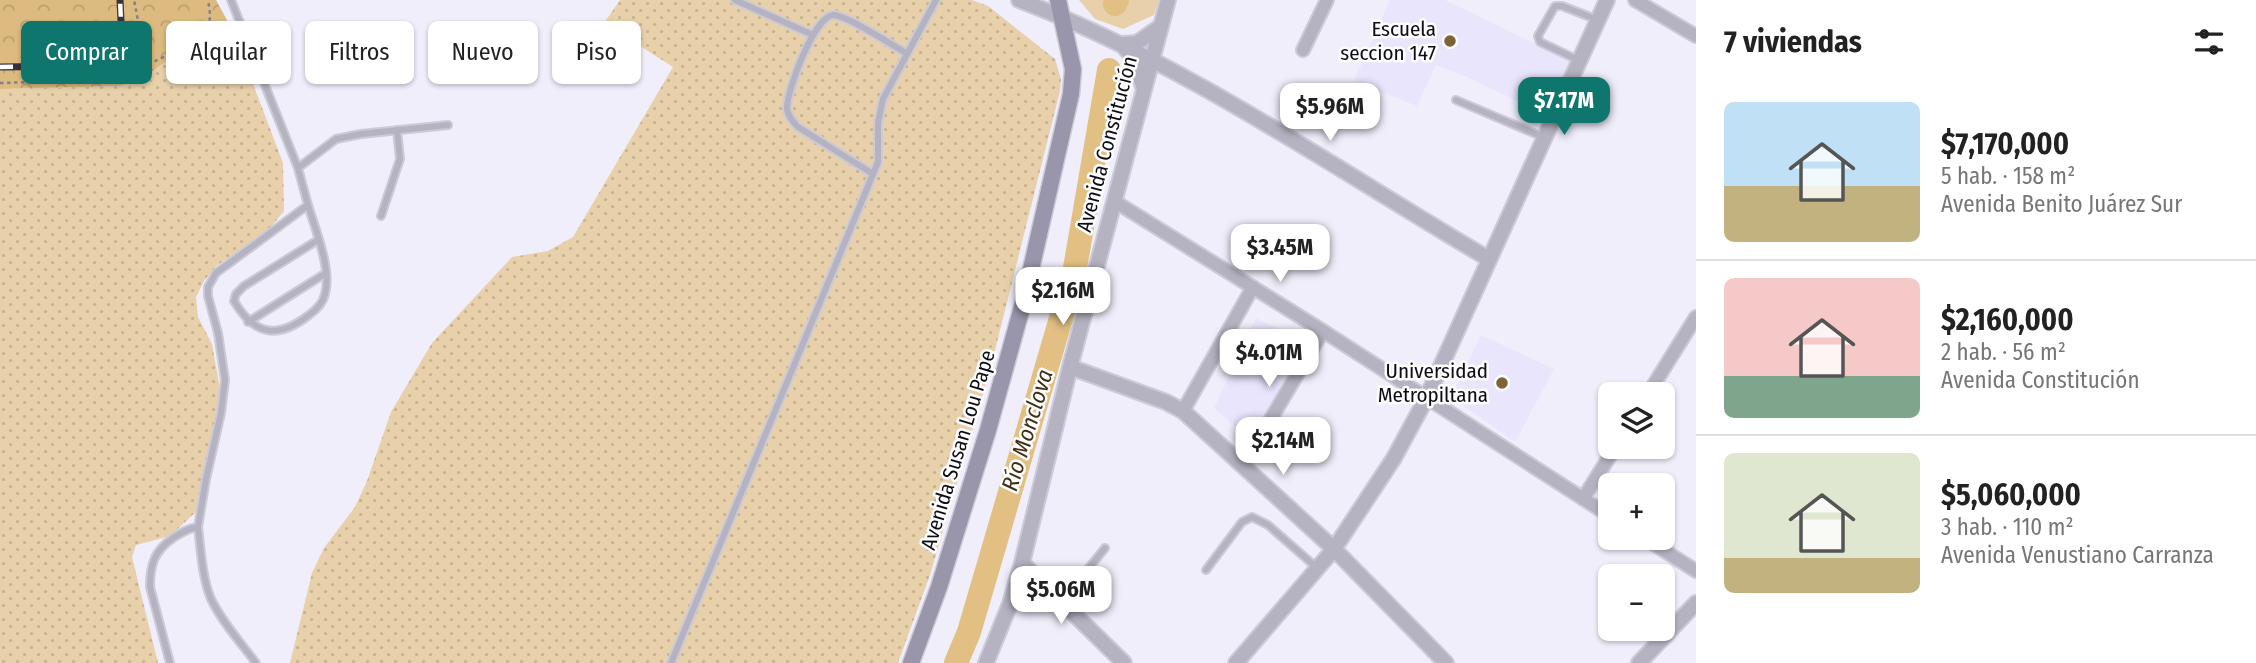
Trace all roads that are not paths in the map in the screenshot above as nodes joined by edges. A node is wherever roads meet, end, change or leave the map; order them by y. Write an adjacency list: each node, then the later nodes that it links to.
1 (241, 0): 9 (lane)
2 (734, 0): 13 (lane)
3 (936, 0): 17 (lane)
4 (1019, 0): 10 (street)
5 (1168, 0): 12 (street, Avenida Constitución)
6 (1327, 0): 16 (street)
7 (1607, 0): 11 (street)
8 (1635, 0): 14 (street)
9 (232, 3): 25 (lane)
10 (1059, 8): 15 (street); 58 (main road, Avenida Susan Lou Pape)
11 (1598, 20): 19 (street); 19 (lane)
12 (1160, 27): 15 (street); 18 (street, Avenida Constitución)
13 (813, 35): 17 (lane); 26 (lane)
14 (1696, 36)
15 (1122, 44): 18 (street); 20 (street)
16 (1303, 50)
17 (906, 53): 26 (lane)
18 (1151, 58): 20 (street, Avenida Constitución); 31 (street)
19 (1580, 60): 24 (street)
20 (1143, 89): 27 (street, Avenida Constitución)
21 (1457, 100): 24 (lane)
22 (449, 125): 23 (lane)
23 (397, 130): 25 (lane); 29 (lane)
24 (1545, 137): 31 (street)
25 (298, 168): 28 (lane)
26 (873, 174): 57 (lane)
27 (1114, 201): 33 (street); 37 (street, Avenida Constitución)
28 (308, 205): 30 (lane); 45 (lane)
29 (381, 216)
30 (318, 240): 32 (lane); 35 (lane)
31 (1489, 259): 39 (street)
32 (326, 273): 35 (lane); 35 (lane)
33 (1253, 287): 36 (street); 40 (street)
34 (1696, 317): 38 (street)
35 (248, 322)
36 (1323, 331): 39 (street); 42 (street)
37 (1070, 367): 40 (street); 49 (street, Avenida Constitución)
38 (1655, 382)
39 (1427, 397): 43 (street); 47 (street)
40 (1183, 411): 42 (street)
41 (1608, 459): 43 (street)
42 (1244, 464): 47 (street)
43 (1583, 499): 44 (street)
44 (1598, 508)
45 (198, 527): 55 (lane); 56 (lane)
46 (1105, 548): 53 (lane)
47 (1334, 550): 50 (street); 62 (street)
48 (1663, 550): 52 (street)
49 (1023, 563): 53 (street); 59 (street, Avenida Constitución)
50 (1317, 569): 51 (lane); 61 (street)
51 (1206, 570)
52 (1696, 571)
53 (1062, 602): 60 (street)
54 (1696, 603): 63 (street)
55 (170, 663)
56 (256, 663)
57 (671, 663)
58 (911, 663)
59 (986, 663)
60 (1124, 663)
61 (1236, 663)
62 (1446, 663)
63 (1639, 663)

